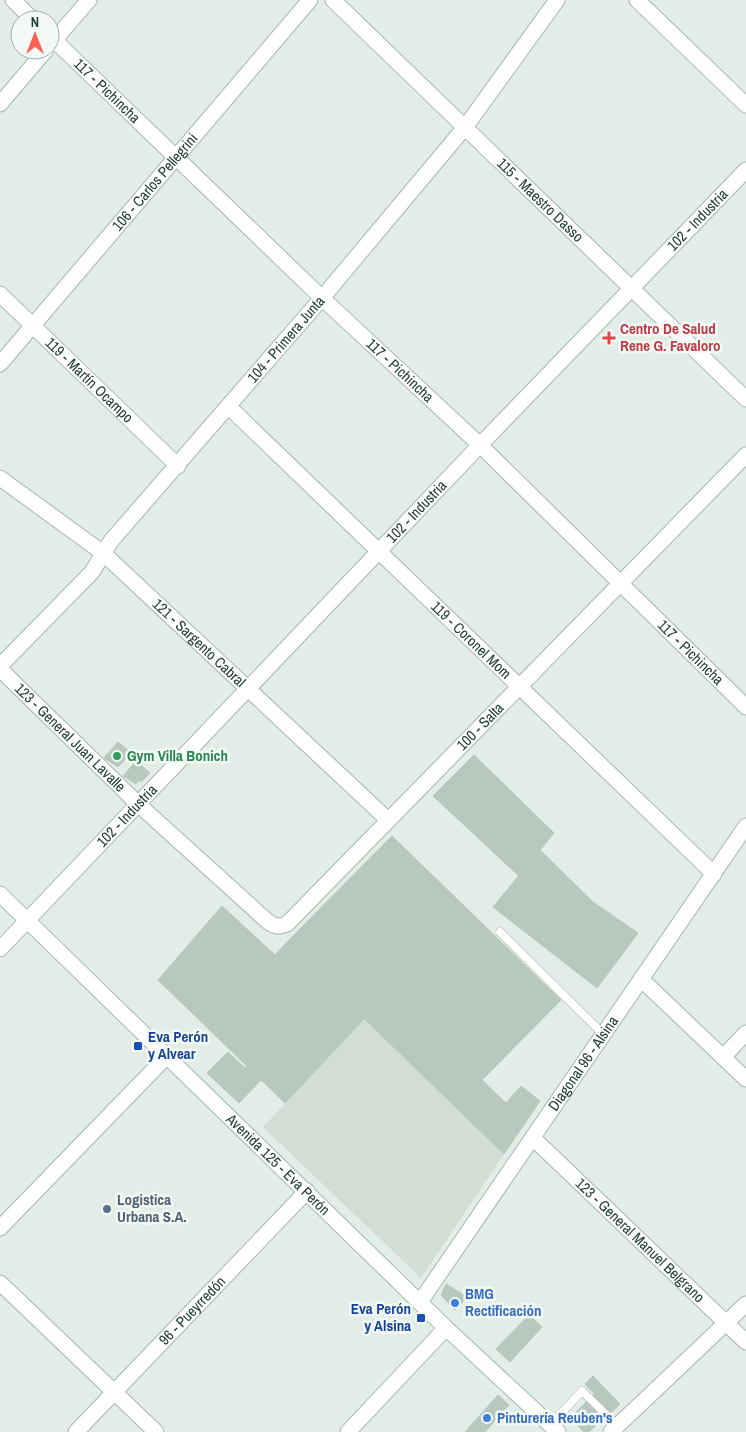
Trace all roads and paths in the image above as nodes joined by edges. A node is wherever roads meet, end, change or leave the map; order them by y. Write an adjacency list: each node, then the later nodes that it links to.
1 (13, 0): 7 (street)
2 (88, 0): 8 (street)
3 (310, 0): 14 (street, 106 - Carlos Pellegrini)
4 (333, 0): 13 (street, 115 - Maestro Dasso)
5 (557, 0): 13 (street, 104 - Primera Junta)
6 (637, 0): 12 (street)
7 (23, 10)
8 (60, 32)
9 (60, 52): 14 (street, 117 - Pichincha)
10 (36, 60): 11 (street)
11 (0, 104)
12 (746, 105)
13 (466, 126): 16 (street, 115 - Maestro Dasso); 18 (street, 104 - Primera Junta)
14 (176, 156): 18 (street, 117 - Pichincha); 19 (street, 106 - Carlos Pellegrini)
15 (746, 170): 16 (street, 102 - Industria)
16 (632, 289): 21 (street, 115 - Maestro Dasso); 23 (street, 102 - Industria)
17 (0, 294): 19 (street, 119 - Martín Ocampo)
18 (322, 298): 22 (street, 104 - Primera Junta); 23 (street, 117 - Pichincha)
19 (33, 326): 20 (street, 106 - Carlos Pellegrini); 25 (street, 119 - Martín Ocampo)
20 (0, 364)
21 (746, 399)
22 (229, 407): 25 (street, 104 - Primera Junta); 27 (street, 119 - Coronel Mom)
23 (480, 445): 27 (street, 102 - Industria); 29 (street, 117 - Pichincha)
24 (746, 455): 29 (street, 100 - Salta)
25 (178, 466): 28 (street, 104 - Primera Junta)
26 (0, 478): 28 (street, 121 - Sargento Cabral)
27 (380, 550): 31 (street, 119 - Coronel Mom); 32 (street, 102 - Industria)
28 (103, 553): 30 (street, 104 - Primera Junta); 32 (street, 121 - Sargento Cabral)
29 (621, 583): 31 (street, 100 - Salta); 33 (street, 117 - Pichincha)
30 (0, 668): 34 (street, 123 - General Juan Lavalle)
31 (520, 685): 35 (street, 100 - Salta); 37 (street, 119 - Coronel Mom)
32 (249, 689): 34 (street, 102 - Industria); 35 (street, 121 - Sargento Cabral)
33 (746, 707)
34 (138, 804): 39 (street, 102 - Industria); 40 (street, 123 - General Juan Lavalle)
35 (388, 820): 40 (street, 100 - Salta)
36 (746, 826): 37 (street, Diagonal 96 - Alsina)
37 (714, 874): 43 (street, Diagonal 96 - Alsina)
38 (0, 894): 39 (street, Avenida 125 - Eva Perón)
39 (28, 921): 42 (street, 102 - Industria); 46 (street, Avenida 125 - Eva Perón)
40 (273, 926)
41 (500, 932): 45 (lane)
42 (0, 949)
43 (641, 979): 45 (street, Diagonal 96 - Alsina); 47 (street)
44 (746, 1033): 47 (street)
45 (603, 1034): 49 (street, Diagonal 96 - Alsina)
46 (167, 1056): 50 (street, Avenida 125 - Eva Perón); 51 (street)
47 (723, 1057): 48 (street)
48 (746, 1079)
49 (533, 1138): 53 (street, Diagonal 96 - Alsina); 55 (street, 123 - General Manuel Belgrano)
50 (307, 1191): 53 (street, Avenida 125 - Eva Perón); 58 (street, 96 - Pueyrredón)
51 (0, 1228)
52 (0, 1283): 58 (street)
53 (420, 1302): 56 (street, Avenida 125 - Eva Perón)
54 (746, 1304): 55 (street)
55 (727, 1323): 57 (street, 123 - General Manuel Belgrano); 60 (street)
56 (446, 1328): 59 (street, Avenida 125 - Eva Perón); 63 (street)
57 (746, 1342)
58 (114, 1392): 61 (street, 96 - Pueyrredón); 62 (street)
59 (554, 1428): 60 (lane)
60 (614, 1429)
61 (76, 1432)
62 (156, 1432)
63 (348, 1432)

